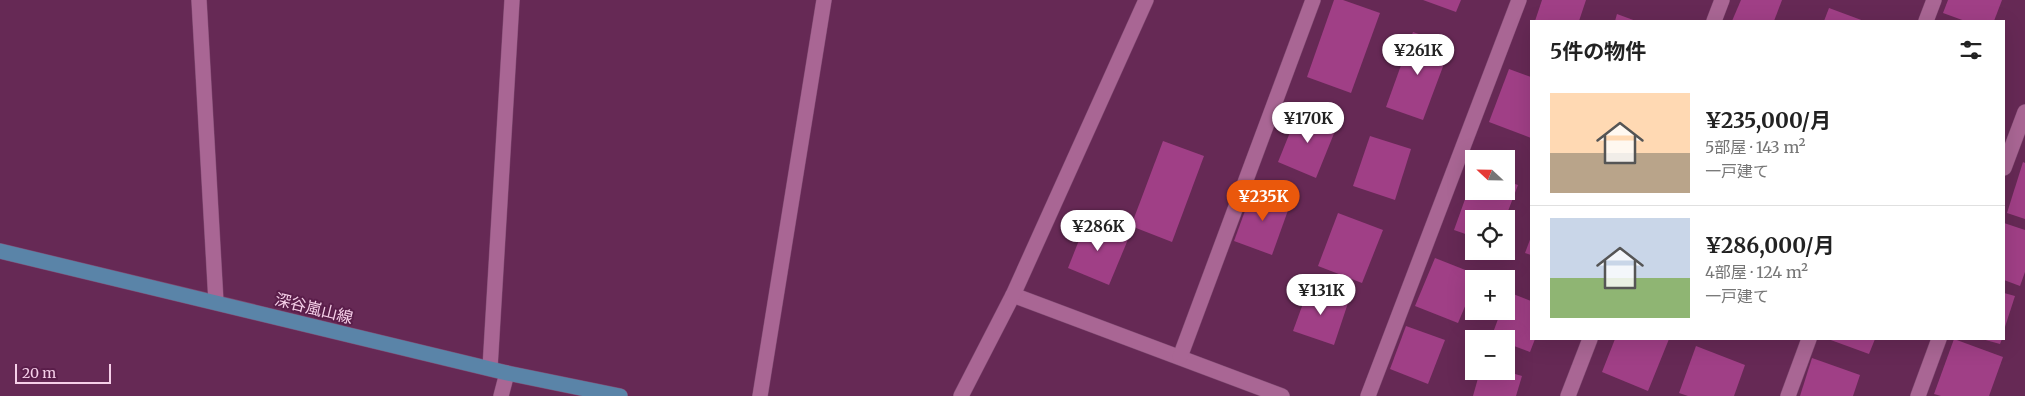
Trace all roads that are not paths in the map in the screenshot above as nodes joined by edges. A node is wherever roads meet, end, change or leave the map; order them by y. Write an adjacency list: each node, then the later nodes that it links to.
1 (199, 0): 15 (street)
2 (512, 0): 20 (street)
3 (824, 0): 24 (street)
4 (1146, 0): 14 (street)
5 (1313, 0): 19 (street)
6 (1519, 0): 27 (street)
7 (1722, 0): 9 (street)
8 (1934, 0): 10 (street)
9 (1714, 20)
10 (1926, 20)
11 (2025, 112): 12 (street)
12 (2005, 165)
13 (0, 251): 15 (main road, 深谷嵐山線)
14 (1013, 295): 19 (street); 25 (street)
15 (216, 302): 20 (main road, 深谷嵐山線)
16 (1590, 340): 28 (street)
17 (1809, 340): 29 (street)
18 (1939, 340): 30 (street)
19 (1180, 357): 26 (street)
20 (490, 368): 21 (main road, 深谷嵐山線)
21 (507, 372): 22 (street); 23 (main road, 深谷嵐山線)
22 (501, 396)
23 (617, 396)
24 (760, 396)
25 (961, 396)
26 (1282, 396)
27 (1368, 396)
28 (1568, 396)
29 (1788, 396)
30 (1918, 396)

